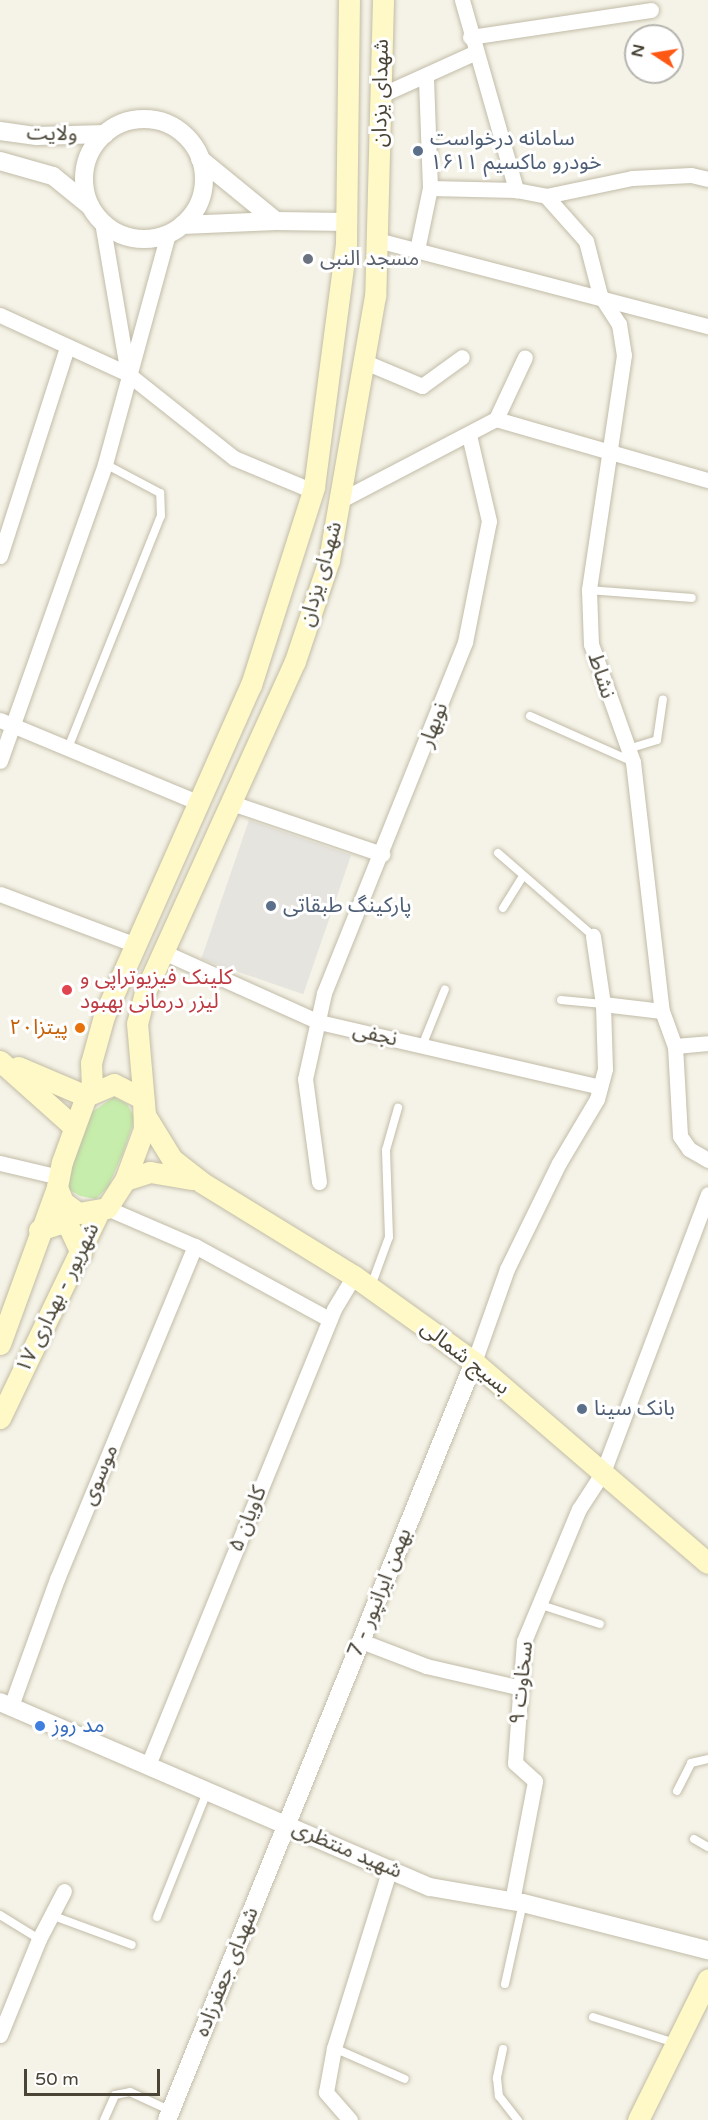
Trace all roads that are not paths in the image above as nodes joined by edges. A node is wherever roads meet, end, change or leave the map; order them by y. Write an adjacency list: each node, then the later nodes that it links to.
1 (349, 0): 20 (main road, شهدای یزدان)
2 (384, 0): 8 (main road, شهدای یزدان)
3 (462, 0): 5 (street)
4 (651, 10): 5 (street)
5 (470, 37): 6 (street)
6 (474, 53): 7 (street); 15 (street)
7 (426, 76): 8 (street); 14 (street)
8 (381, 95): 22 (main road, شهدای یزدان)
9 (0, 130): 10 (street, ولایت)
10 (105, 134): 11 (street); 17 (street)
11 (200, 159): 18 (street); 21 (street)
12 (1, 164): 17 (street, ولایت)
13 (708, 179): 16 (street)
14 (430, 189): 15 (street); 23 (street)
15 (516, 190): 16 (street)
16 (546, 196): 24 (street, نشاط)
17 (91, 207): 19 (street)
18 (276, 220): 20 (street); 21 (street)
19 (102, 222): 21 (street); 31 (street)
20 (346, 222): 37 (main road, شهدای یزدان)
21 (175, 229): 31 (street)
22 (377, 240): 23 (street); 30 (main road, شهدای یزدان)
23 (417, 250): 24 (street)
24 (600, 295): 26 (street); 34 (street, نشاط)
25 (0, 315): 27 (street)
26 (708, 326)
27 (67, 347): 31 (street); 39 (street)
28 (462, 357): 30 (street)
29 (525, 357): 32 (street)
30 (365, 362): 38 (main road, شهدای یزدان)
31 (129, 374): 35 (street); 37 (street)
32 (496, 419): 33 (street); 34 (street)
33 (469, 435): 38 (street); 55 (street, نوبهار)
34 (612, 450): 36 (street); 40 (street, نشاط)
35 (105, 464): 49 (street); 50 (lane)
36 (708, 480)
37 (313, 491): 42 (main road, شهدای یزدان)
38 (341, 500): 43 (main road, شهدای یزدان)
39 (0, 556)
40 (589, 590): 41 (lane); 51 (street, نشاط)
41 (692, 598)
42 (263, 650): 43 (main road); 45 (main road, شهدای یزدان)
43 (295, 661): 48 (main road, شهدای یزدان)
44 (663, 699): 51 (lane)
45 (242, 705): 48 (main road); 53 (main road, شهدای یزدان)
46 (530, 716): 51 (lane)
47 (0, 720): 49 (street)
48 (267, 722): 54 (main road, شهدای یزدان)
49 (16, 726): 50 (street); 52 (street)
50 (68, 748): 53 (street)
51 (630, 755): 66 (street, نشاط)
52 (0, 760)
53 (197, 802): 61 (main road, شهدای یزدان)
54 (229, 802): 55 (street); 62 (main road, شهدای یزدان)
55 (382, 854): 67 (street, نوبهار)
56 (498, 854): 57 (lane)
57 (523, 876): 59 (lane); 60 (lane)
58 (0, 894): 61 (street)
59 (503, 908)
60 (593, 936): 65 (street)
61 (134, 944): 73 (main road, شهدای یزدان)
62 (160, 951): 67 (street, نجفی); 75 (main road, شهدای یزدان)
63 (446, 989): 69 (lane)
64 (561, 1000): 65 (lane)
65 (603, 1004): 66 (street); 72 (street)
66 (662, 1011): 70 (street, نشاط)
67 (319, 1022): 69 (street, نجفی); 82 (street, نوبهار)
68 (708, 1043): 70 (street)
69 (422, 1046): 72 (street, نجفی)
70 (675, 1046): 77 (street, نشاط)
71 (0, 1061): 73 (main road); 76 (main road)
72 (600, 1087): 92 (street)
73 (89, 1093): 75 (main road, بسیج شمالی); 76 (main road)
74 (398, 1108): 89 (lane)
75 (146, 1115): 79 (main road, ۱۷ شهریور - بهداری); 81 (main road, بسیج شمالی)
76 (74, 1127): 80 (main road)
77 (708, 1160)
78 (0, 1163): 80 (street)
79 (125, 1180): 81 (main road, بسیج شمالی); 84 (main road, ۱۷ شهریور - بهداری)
80 (58, 1182): 84 (main road); 86 (main road)
81 (201, 1182): 89 (main road, بسیج شمالی)
82 (319, 1182)
83 (708, 1194): 85 (street, سخاوت ۹)
84 (103, 1209): 87 (street); 88 (main road, ۱۷ شهریور - بهداری)
85 (705, 1215): 94 (street, سخاوت ۹)
86 (39, 1230): 88 (main road); 91 (main road)
87 (195, 1246): 90 (street); 100 (street, موسوی)
88 (81, 1252): 93 (main road, ۱۷ شهریور - بهداری)
89 (362, 1281): 90 (street, کاویان ۵); 92 (main road, بسیج شمالی)
90 (329, 1319): 102 (street, کاویان ۵)
91 (0, 1344)
92 (474, 1362): 94 (main road, بسیج شمالی); 98 (street, بهمن ایرانپور - 7)
93 (0, 1418)
94 (603, 1472): 95 (main road, بسیج شمالی); 96 (street, سخاوت ۹)
95 (708, 1563)
96 (537, 1604): 97 (lane); 99 (street, سخاوت ۹)
97 (600, 1624)
98 (361, 1641): 99 (street); 105 (street, بهمن ایرانپور - 7)
99 (521, 1688): 110 (street, سخاوت ۹)
100 (5, 1704): 102 (street, شهید منتظری)
101 (708, 1759): 104 (lane)
102 (148, 1765): 103 (street, شهید منتظری)
103 (208, 1790): 105 (street, شهید منتظری); 113 (lane)
104 (677, 1791)
105 (286, 1824): 108 (street, شهید منتظری); 125 (street, شهدای جعفرزاده)
106 (694, 1839): 107 (lane)
107 (708, 1847)
108 (390, 1868): 110 (street, شهید منتظری); 122 (street)
109 (64, 1891): 112 (street)
110 (517, 1902): 116 (street, شهید منتظری); 118 (lane)
111 (0, 1915): 114 (lane)
112 (51, 1915): 114 (street); 115 (lane)
113 (157, 1917)
114 (39, 1939): 120 (street)
115 (132, 1945)
116 (708, 1950)
117 (708, 1979): 121 (main road)
118 (505, 1984)
119 (593, 2017): 121 (lane)
120 (0, 2035)
121 (676, 2044): 129 (main road)
122 (334, 2048): 124 (lane); 127 (street)
123 (503, 2049): 128 (lane)
124 (405, 2079)
125 (169, 2115): 126 (lane)
126 (104, 2120)
127 (350, 2120)
128 (518, 2120)
129 (638, 2120)

